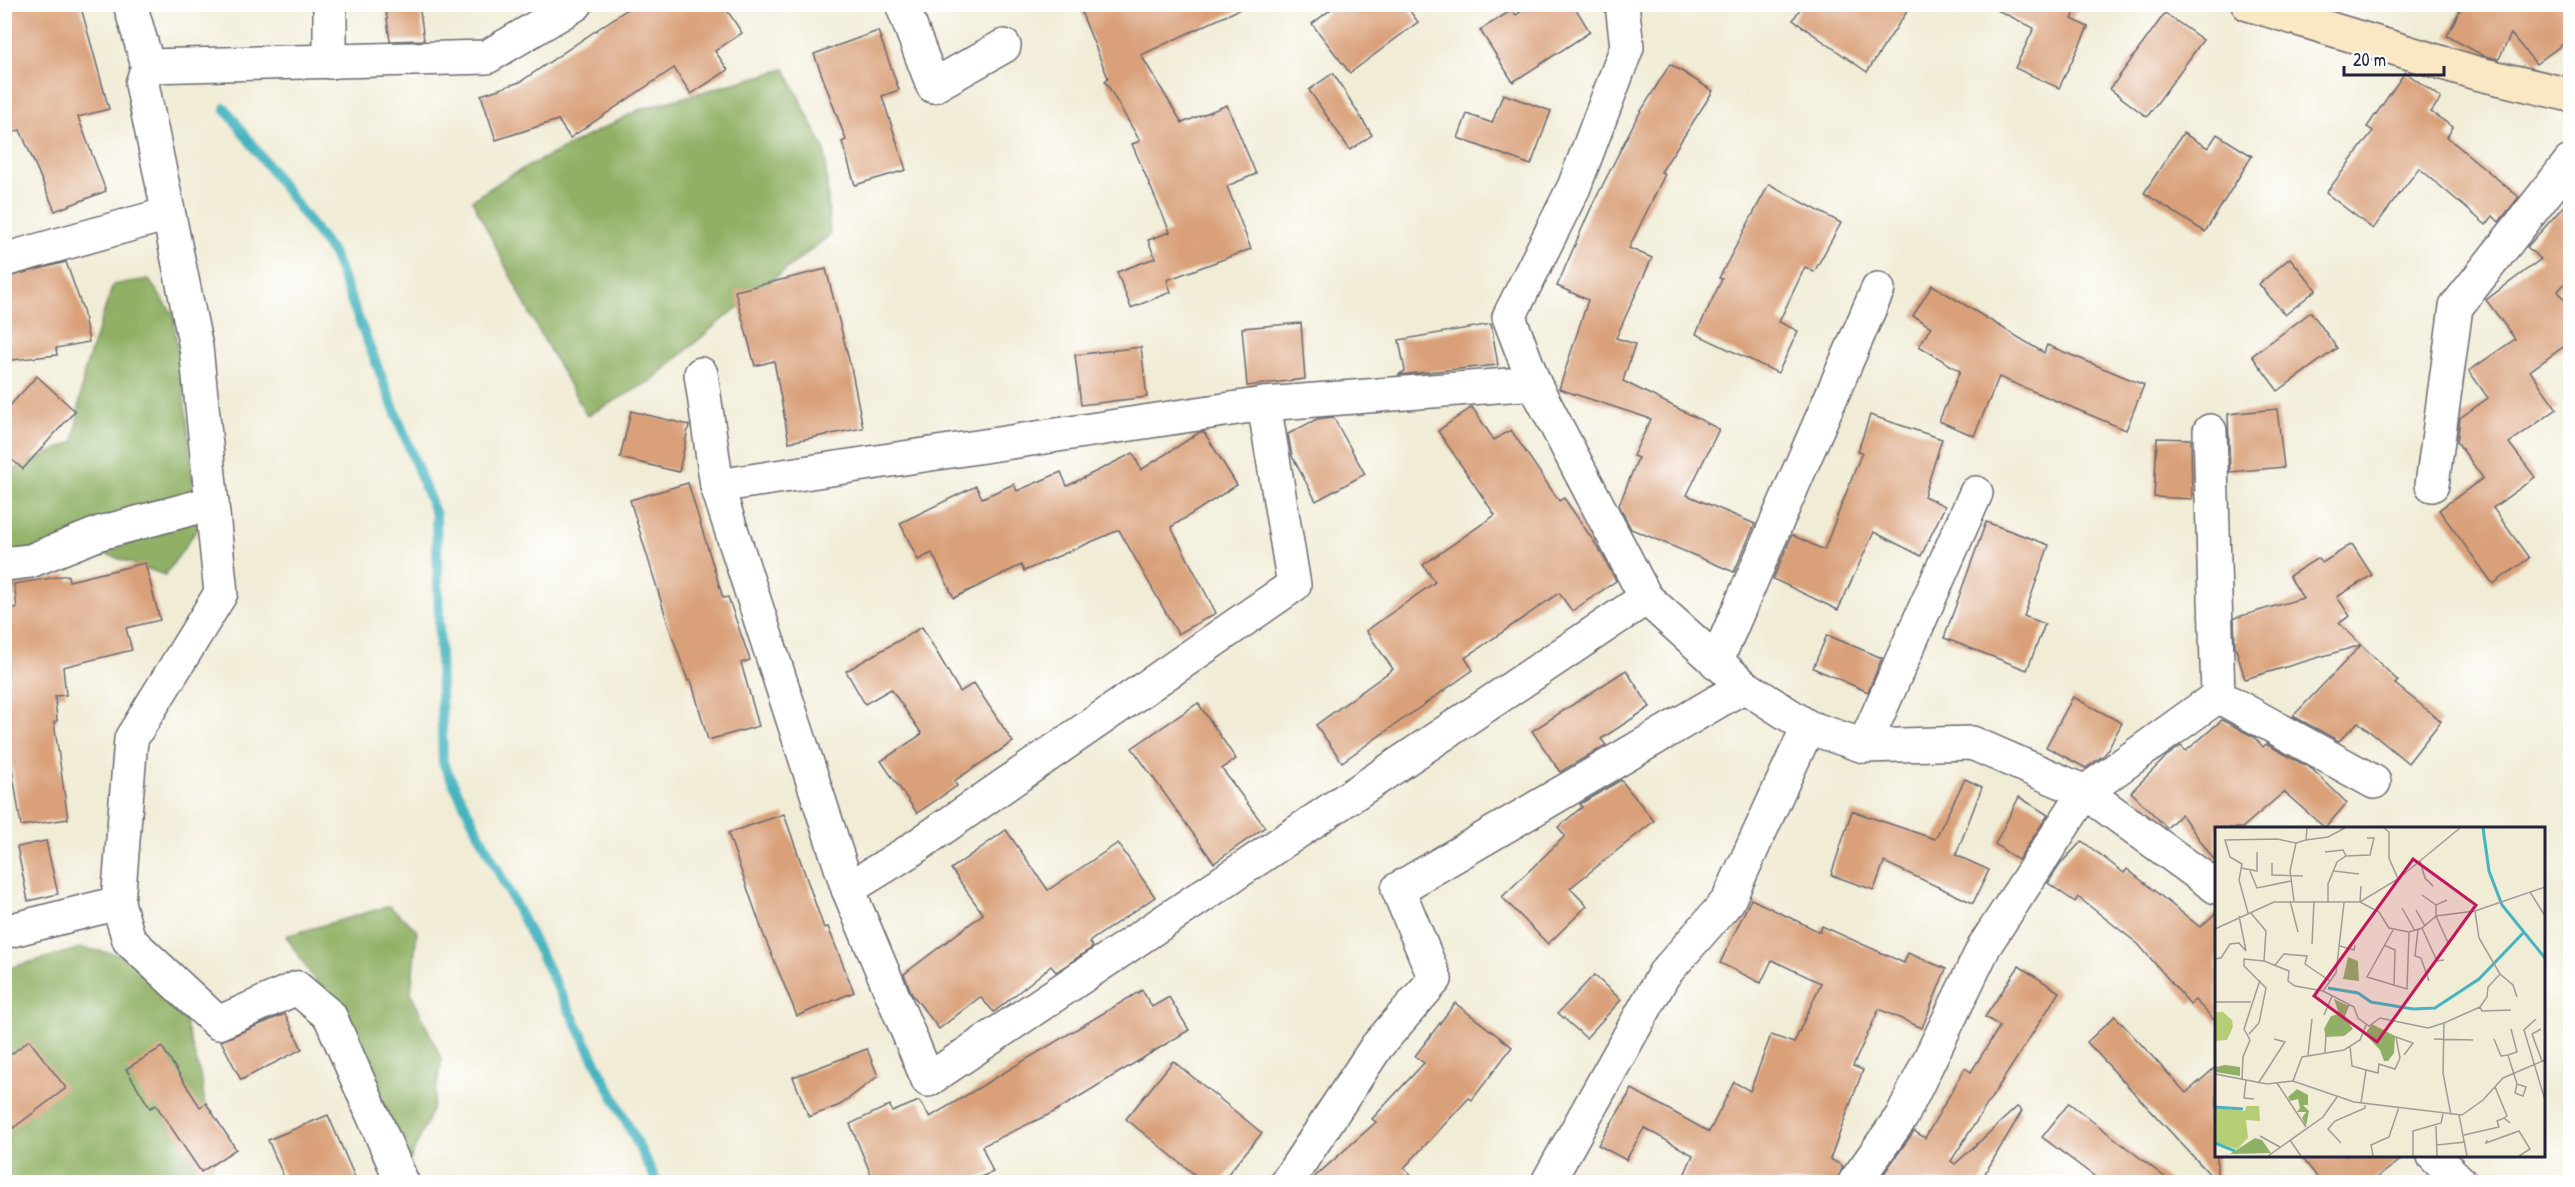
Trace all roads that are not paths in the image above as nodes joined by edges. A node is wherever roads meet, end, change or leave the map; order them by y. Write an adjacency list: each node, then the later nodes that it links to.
1 (130, 4): 9 (street)
2 (330, 4): 8 (street)
3 (576, 4): 8 (street)
4 (902, 4): 7 (street)
5 (1622, 4): 16 (street)
6 (2248, 4): 10 (street)
7 (1004, 46)
8 (330, 62): 9 (street)
9 (148, 66): 12 (street)
10 (2571, 95)
11 (2571, 162): 19 (street)
12 (168, 214): 13 (street); 22 (street)
13 (4, 260)
14 (1878, 289): 25 (street)
15 (701, 374): 20 (street)
16 (1534, 383): 17 (street); 24 (street)
17 (1264, 404): 20 (street); 33 (street)
18 (2210, 431): 27 (street)
19 (2432, 485)
20 (717, 486): 33 (street)
21 (1976, 493): 29 (street)
22 (212, 503): 23 (street); 34 (street)
23 (4, 564)
24 (1646, 597): 25 (street); 33 (street)
25 (1716, 662): 26 (street)
26 (1744, 686): 28 (street); 38 (street)
27 (2218, 696): 30 (street); 31 (street)
28 (1808, 728): 29 (street); 39 (street)
29 (1864, 746): 31 (street)
30 (2374, 782)
31 (2085, 792): 32 (street); 40 (street)
32 (2215, 886)
33 (848, 889)
34 (118, 903): 35 (street); 37 (street)
35 (4, 932)
36 (2436, 1157): 41 (street)
37 (402, 1182)
38 (1287, 1182)
39 (1548, 1182)
40 (1856, 1182)
41 (2460, 1182)

